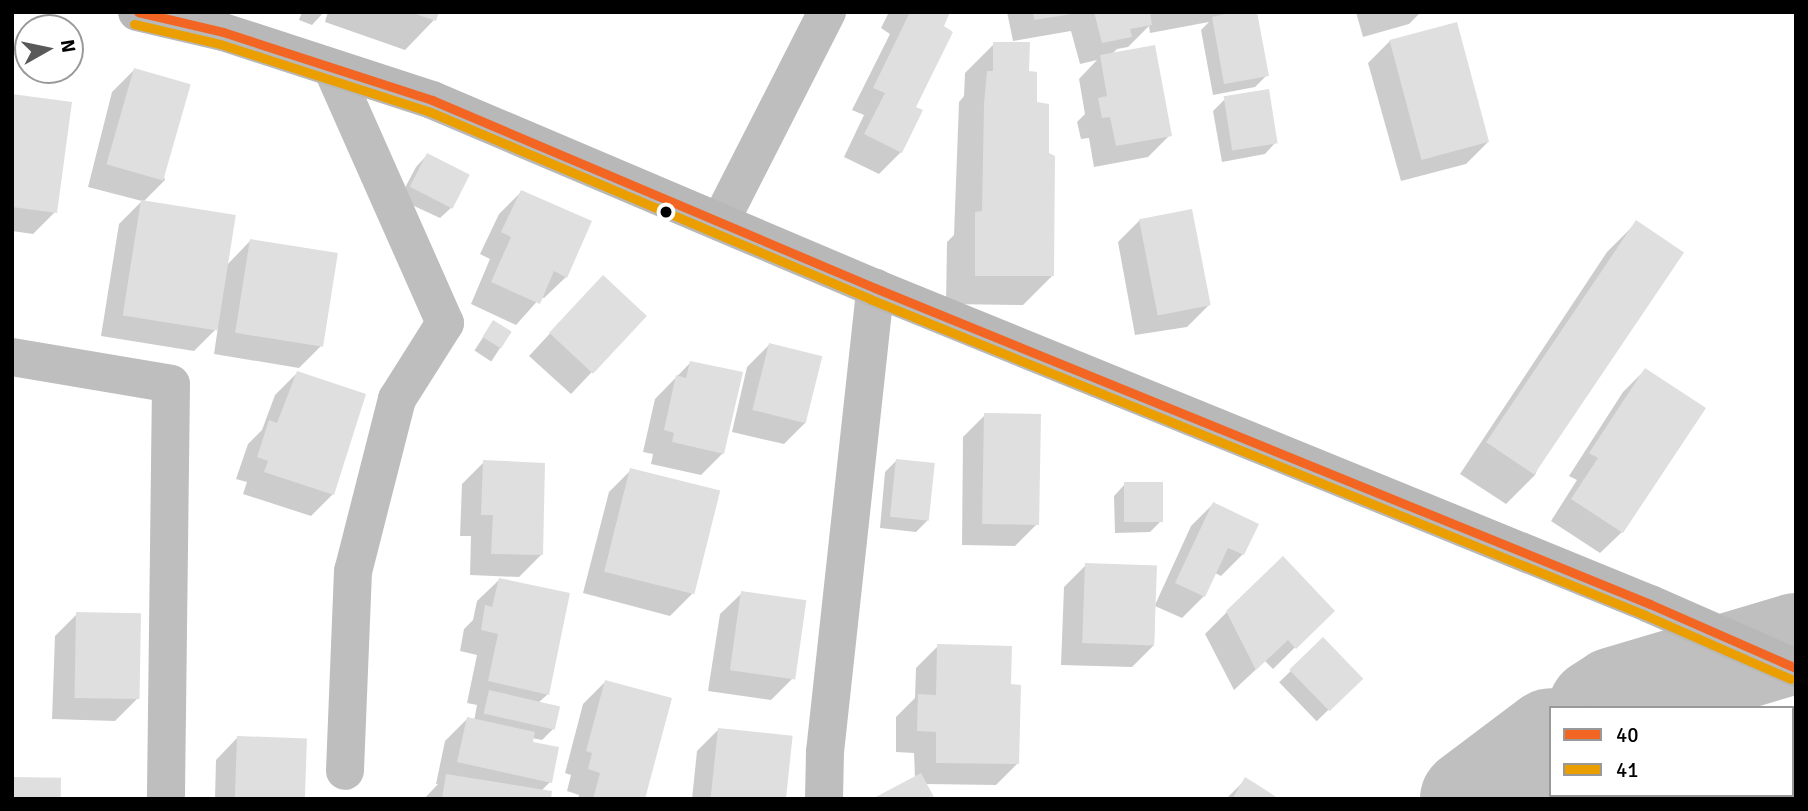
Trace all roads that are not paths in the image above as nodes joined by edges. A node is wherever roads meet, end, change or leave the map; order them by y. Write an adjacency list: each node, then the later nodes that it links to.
1 (137, 12): 3 (street)
2 (827, 12): 4 (street)
3 (332, 68): 4 (street); 8 (street)
4 (720, 222): 5 (street)
5 (875, 288): 7 (street); 10 (street)
6 (12, 356): 9 (street)
7 (1796, 668)
8 (345, 771)
9 (166, 799)
10 (824, 799)

